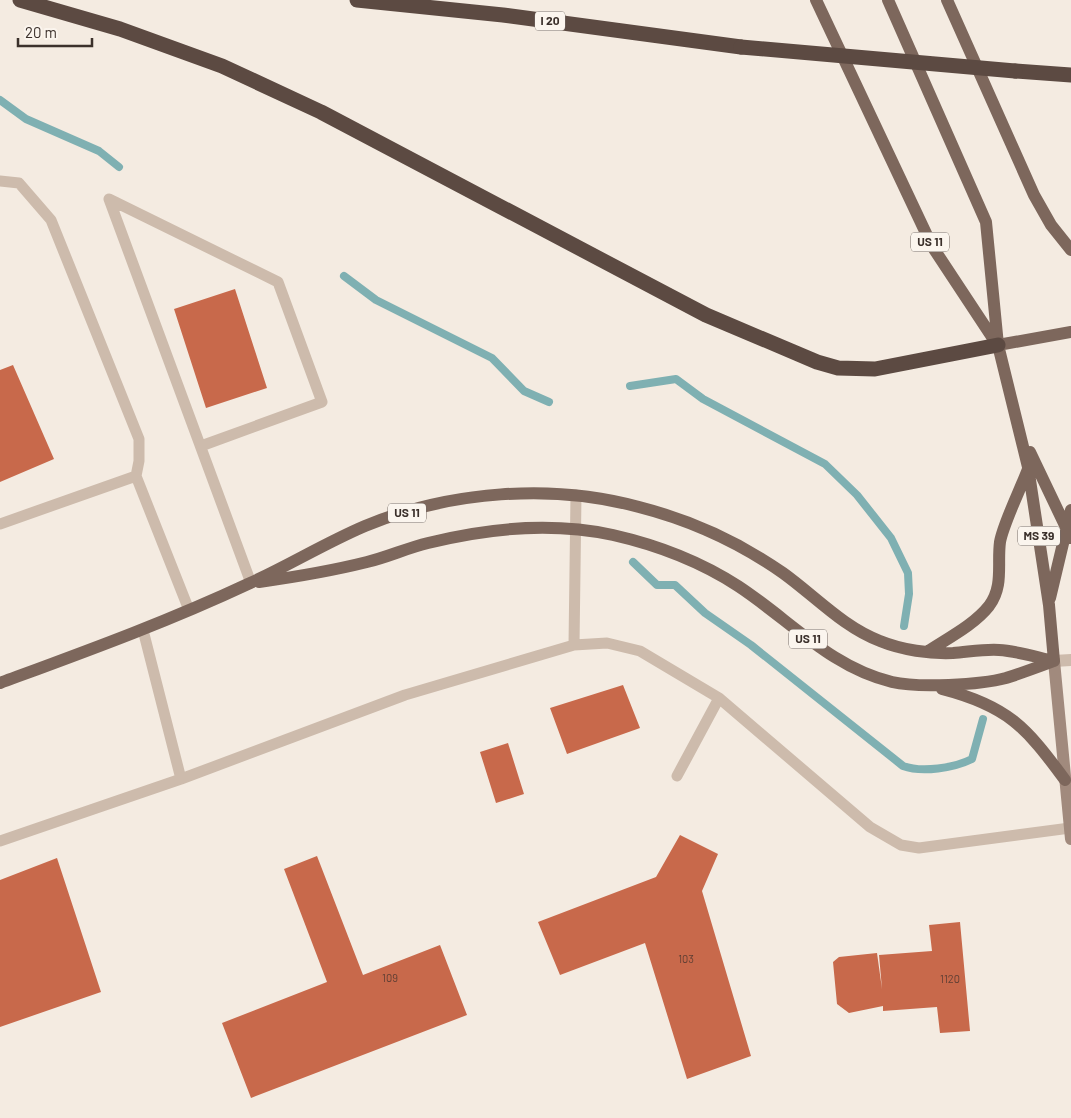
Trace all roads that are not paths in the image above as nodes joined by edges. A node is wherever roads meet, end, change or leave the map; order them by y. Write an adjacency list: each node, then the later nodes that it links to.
1 (20, 0): 10 (highway)
2 (358, 0): 6 (highway, I 20, bridge)
3 (816, 0): 10 (main road, US 11)
4 (888, 0): 10 (main road)
5 (947, 0): 8 (main road)
6 (1071, 75)
7 (0, 181): 14 (lane)
8 (1071, 250)
9 (1071, 332): 10 (main road)
10 (998, 345): 11 (main road, US 11)
11 (1021, 433): 13 (main road, US 11); 19 (main road)
12 (201, 446): 12 (lane); 20 (lane)
13 (1028, 467): 21 (main road, MS 39); 25 (main road)
14 (136, 476): 17 (lane); 22 (lane)
15 (576, 495): 18 (lane); 20 (main road, US 11); 25 (main road, US 11)
16 (1071, 510): 19 (main road)
17 (0, 524)
18 (575, 530): 20 (main road, US 11); 24 (lane); 29 (main road, US 11)
19 (1068, 533): 21 (main road)
20 (251, 583): 22 (main road, US 11)
21 (1049, 605): 27 (main road)
22 (189, 610): 23 (main road, US 11)
23 (143, 630): 28 (main road, US 11); 34 (lane)
24 (574, 645): 30 (lane); 34 (lane)
25 (927, 652): 27 (main road)
26 (1071, 660): 27 (street)
27 (1054, 661): 29 (main road, US 11); 32 (main road)
28 (0, 683)
29 (932, 686): 35 (main road)
30 (719, 698): 33 (lane); 36 (lane)
31 (1071, 742): 32 (main road)
32 (1063, 755): 35 (main road)
33 (677, 776)
34 (181, 779): 37 (lane)
35 (1065, 780): 36 (main road)
36 (1070, 833)
37 (0, 842)

